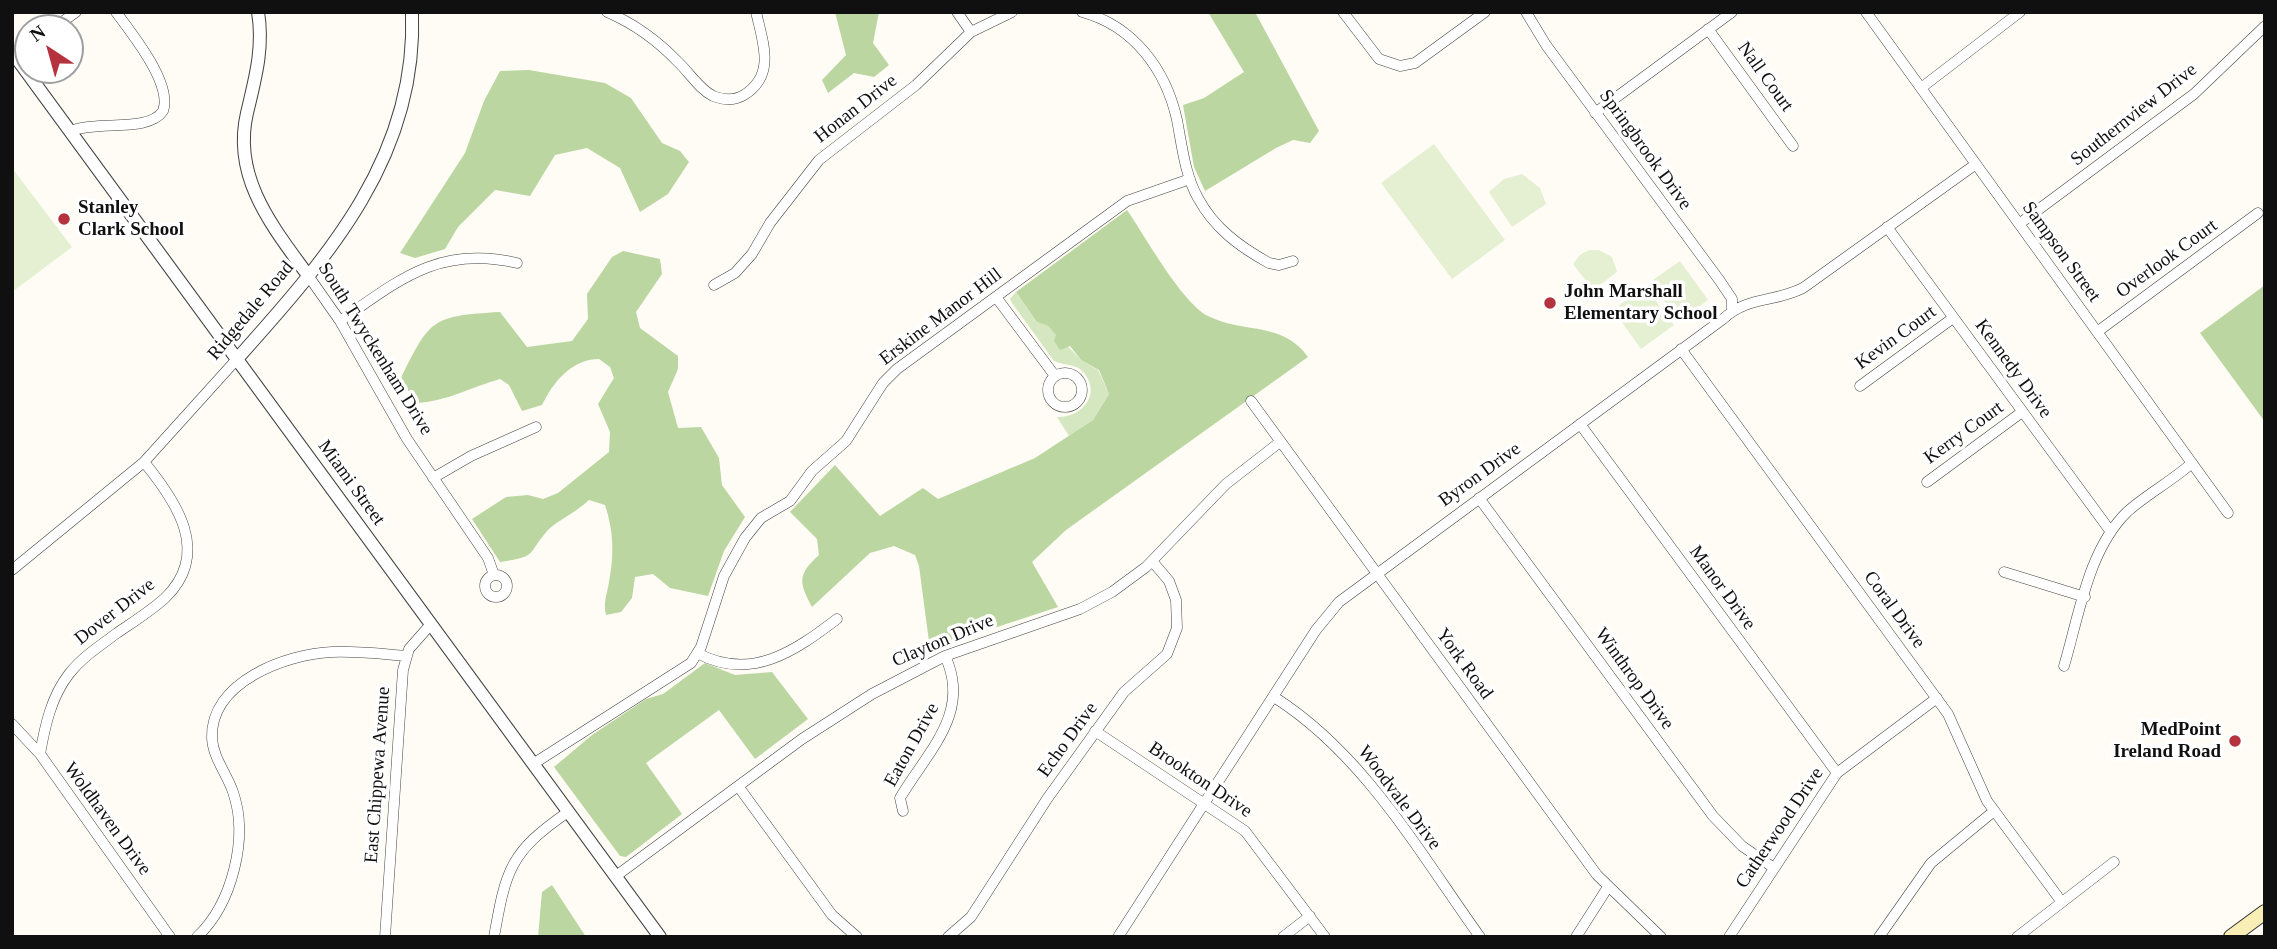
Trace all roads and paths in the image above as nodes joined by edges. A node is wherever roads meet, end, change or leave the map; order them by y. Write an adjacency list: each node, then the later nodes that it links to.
1 (116, 12): 21 (street)
2 (258, 12): 30 (street, South Twyckenham Drive)
3 (412, 12): 30 (street, Ridgedale Road)
4 (607, 12): 5 (street)
5 (756, 12)
6 (957, 12): 17 (street)
7 (1012, 12): 17 (street, Honan Drive)
8 (1343, 12): 9 (street)
9 (1485, 12)
10 (1526, 12): 20 (street, Springbrook Drive)
11 (1732, 12): 16 (street)
12 (1866, 12): 19 (street, Sampson Street)
13 (2020, 12): 19 (street)
14 (1085, 13): 24 (street)
15 (2265, 26): 26 (street, Southernview Drive)
16 (1708, 30): 20 (street); 22 (street, Nall Court)
17 (971, 32): 31 (street, Honan Drive)
18 (13, 56): 21 (street, Miami Street)
19 (1921, 88): 23 (street, Sampson Street)
20 (1595, 113): 33 (street, Springbrook Drive)
21 (71, 131): 38 (street, Miami Street)
22 (1793, 146)
23 (1976, 164): 26 (street, Sampson Street); 27 (street, Byron Drive)
24 (1190, 179): 28 (street); 32 (street, Erskine Manor Hill)
25 (2258, 213): 36 (street, Overlook Court)
26 (2019, 224): 36 (street, Sampson Street)
27 (1887, 227): 33 (street, Byron Drive); 34 (street, Kennedy Drive)
28 (1293, 261)
29 (517, 263): 35 (street)
30 (307, 274): 35 (street, South Twyckenham Drive); 38 (street, Ridgedale Road)
31 (714, 285)
32 (996, 297): 39 (street); 61 (street, Erskine Manor Hill)
33 (1732, 308): 37 (street, Byron Drive)
34 (1953, 318): 40 (street, Kevin Court); 42 (street, Kennedy Drive)
35 (340, 321): 48 (street, South Twyckenham Drive)
36 (2097, 332): 47 (street, Sampson Street)
37 (1681, 349): 43 (street, Byron Drive); 66 (street, Coral Drive)
38 (237, 359): 46 (street, Ridgedale Road); 60 (street, Miami Street)
39 (1055, 376)
40 (1860, 386)
41 (1251, 401): 45 (street, York Road)
42 (2022, 412): 49 (street, Kerry Court); 52 (street, Kennedy Drive)
43 (1580, 424): 50 (street, Byron Drive); 71 (street, Manor Drive)
44 (536, 427): 48 (street)
45 (1280, 442): 53 (street, Clayton Drive); 55 (street, York Road)
46 (144, 462): 54 (street, Ridgedale Road); 69 (street, Dover Drive)
47 (2192, 463): 51 (street, Sampson Street); 52 (street)
48 (433, 478): 57 (street, South Twyckenham Drive)
49 (1927, 482)
50 (1479, 498): 55 (street, Byron Drive); 78 (street, Winthrop Drive)
51 (2228, 513)
52 (2111, 532): 58 (street)
53 (1152, 561): 63 (street, Clayton Drive); 68 (street, Echo Drive)
54 (12, 570)
55 (1376, 572): 65 (street, Byron Drive); 80 (street, York Road)
56 (2004, 572): 58 (street)
57 (494, 575)
58 (2085, 597): 64 (street)
59 (837, 619): 61 (street)
60 (431, 624): 62 (street, East Chippewa Avenue); 70 (street, Miami Street)
61 (698, 653): 70 (street, Erskine Manor Hill)
62 (407, 656): 85 (street); 86 (street, East Chippewa Avenue)
63 (945, 656): 72 (street, Clayton Drive); 74 (street, Eaton Drive)
64 (2064, 666)
65 (1273, 697): 73 (street, Byron Drive); 94 (street, Woodvale Drive)
66 (1937, 698): 71 (street, Catherwood Drive); 75 (street, Coral Drive)
67 (12, 724): 69 (street, Woldhaven Drive)
68 (1096, 731): 73 (street, Brookton Drive); 90 (street, Echo Drive)
69 (40, 754): 84 (street, Woldhaven Drive)
70 (533, 764): 76 (street, Miami Street)
71 (1837, 773): 78 (street, Catherwood Drive)
72 (738, 786): 79 (street, Clayton Drive); 89 (street)
73 (1205, 802): 83 (street, Brookton Drive); 91 (street, Byron Drive)
74 (903, 811)
75 (1994, 811): 81 (street, Coral Drive); 98 (street)
76 (568, 812): 79 (street, Miami Street); 87 (street)
77 (2113, 862): 81 (street)
78 (1774, 868): 97 (street, Catherwood Drive)
79 (616, 876): 88 (street, Miami Street)
80 (1608, 887): 95 (street); 96 (street, York Road)
81 (2061, 901): 99 (street)
82 (2265, 912): 100 (main road)
83 (1310, 916): 92 (street); 93 (street, Brookton Drive)
84 (170, 937)
85 (197, 937)
86 (385, 937)
87 (494, 937)
88 (660, 937)
89 (857, 937)
90 (948, 937)
91 (1118, 937)
92 (1283, 937)
93 (1325, 937)
94 (1480, 937)
95 (1576, 937)
96 (1661, 937)
97 (1729, 937)
98 (1878, 937)
99 (2017, 937)
100 (2231, 937)

